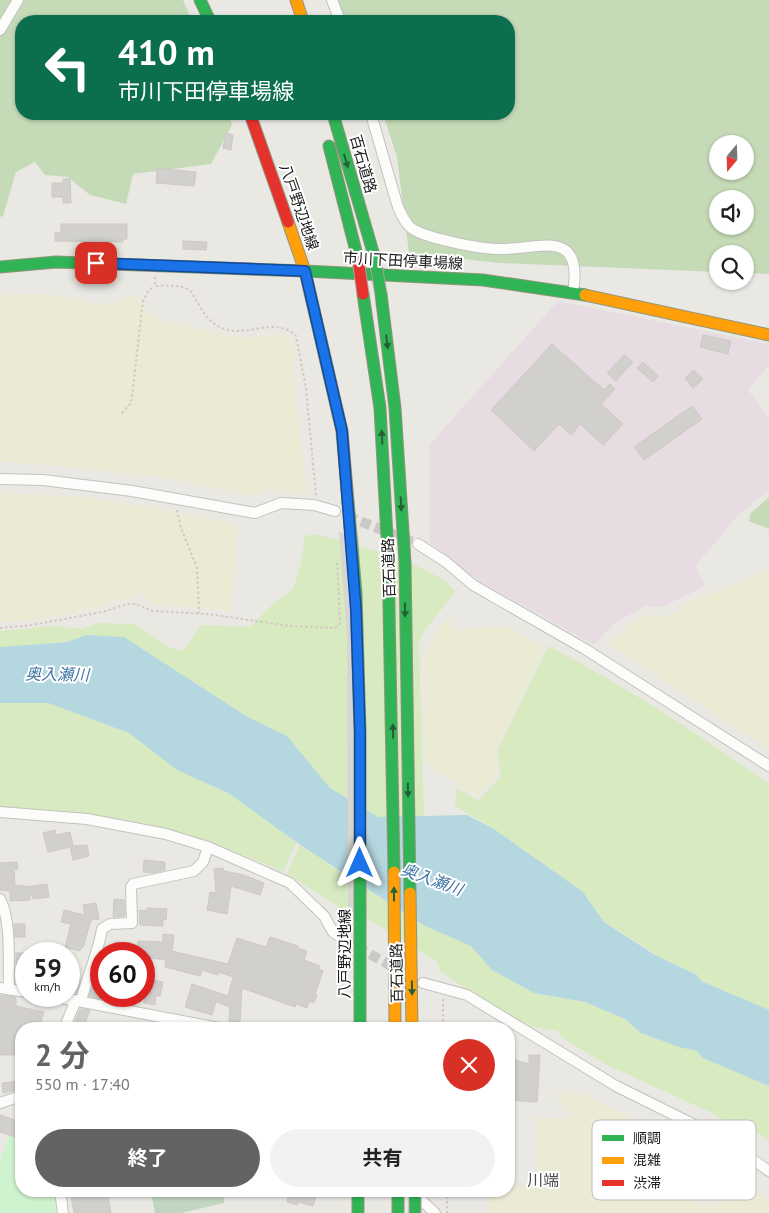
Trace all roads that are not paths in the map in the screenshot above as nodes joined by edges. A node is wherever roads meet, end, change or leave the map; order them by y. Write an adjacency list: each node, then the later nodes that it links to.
1 (18, 0): 10 (street)
2 (200, 0): 6 (main road)
3 (287, 0): 7 (main road)
4 (296, 0): 8 (main road)
5 (332, 0): 9 (street)
6 (207, 15)
7 (292, 15)
8 (301, 15)
9 (338, 15)
10 (0, 30)
11 (252, 120): 16 (main road, 八戸野辺地線)
12 (335, 120): 36 (main road, 百石道路, one-way to 36, bridge)
13 (373, 120): 17 (street)
14 (324, 123): 35 (main road, 百石道路, one-way to 14, bridge)
15 (0, 266): 16 (main road, 市川下田停車場線)
16 (305, 271): 17 (main road, 市川下田停車場線); 34 (main road, 八戸野辺地線)
17 (573, 292): 18 (main road, 市川下田停車場線)
18 (769, 335)
19 (0, 479): 20 (street)
20 (336, 511)
21 (418, 544): 22 (street)
22 (769, 766)
23 (0, 812): 24 (street)
24 (208, 847): 26 (street); 29 (street)
25 (0, 899): 28 (street)
26 (348, 942)
27 (423, 983): 37 (street)
28 (5, 989)
29 (80, 996)
30 (80, 1001): 33 (street)
31 (75, 1007): 32 (street)
32 (68, 1022)
33 (188, 1022)
34 (360, 1022)
35 (395, 1022)
36 (412, 1022)
37 (511, 1022)
38 (515, 1025): 41 (street)
39 (15, 1098): 40 (street)
40 (0, 1103)
41 (685, 1120)
42 (756, 1162): 43 (street)
43 (769, 1171)
44 (61, 1197): 48 (street)
45 (358, 1197): 49 (main road)
46 (415, 1197): 50 (main road, bridge)
47 (420, 1197): 51 (street)
48 (63, 1213)
49 (358, 1213)
50 (416, 1213)
51 (435, 1213)

